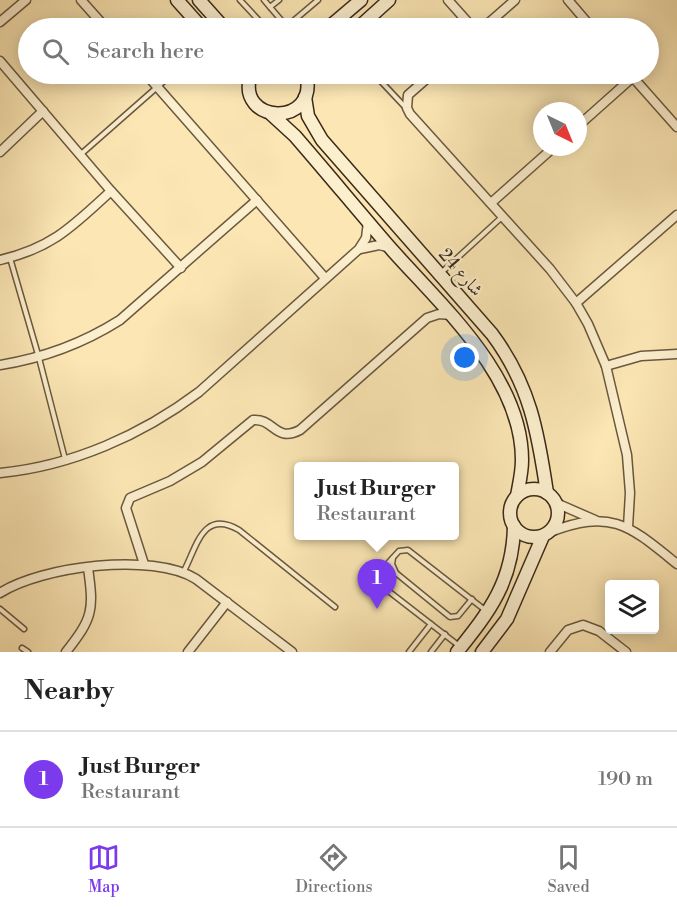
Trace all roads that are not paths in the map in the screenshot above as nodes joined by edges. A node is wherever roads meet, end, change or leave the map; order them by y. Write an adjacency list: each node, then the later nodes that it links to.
1 (26, 0): 26 (street)
2 (81, 0): 15 (street)
3 (177, 0): 16 (street)
4 (199, 0): 17 (street)
5 (240, 0): 18 (lane)
6 (264, 0): 14 (lane)
7 (279, 0): 14 (lane)
8 (318, 0): 20 (lane)
9 (361, 0): 21 (street)
10 (389, 0): 22 (street)
11 (448, 0): 23 (street)
12 (515, 0): 24 (street)
13 (568, 0): 25 (street)
14 (270, 7): 19 (lane)
15 (97, 18)
16 (193, 18)
17 (215, 18)
18 (257, 18)
19 (278, 18)
20 (297, 18)
21 (340, 18)
22 (369, 18)
23 (463, 18)
24 (494, 18)
25 (583, 18)
26 (0, 22)
27 (0, 61): 28 (street)
28 (18, 82)
29 (20, 84): 41 (street)
30 (154, 84): 38 (street)
31 (160, 84): 38 (lane)
32 (249, 84): 42 (street, شارع 24)
33 (308, 84): 39 (street)
34 (384, 84): 40 (lane)
35 (421, 84): 40 (street)
36 (622, 84): 43 (street)
37 (640, 84): 44 (street)
38 (157, 87): 46 (lane); 49 (street)
39 (305, 97): 42 (street); 59 (street, شارع 24)
40 (407, 108): 50 (street)
41 (43, 111): 45 (street); 46 (street)
42 (272, 114): 53 (street, شارع 24)
43 (587, 118)
44 (677, 127)
45 (0, 152)
46 (80, 155): 48 (street)
47 (544, 156): 50 (street)
48 (111, 190): 56 (street); 58 (street)
49 (257, 200): 58 (street); 60 (street)
50 (491, 203): 52 (street)
51 (677, 215): 61 (street)
52 (503, 216): 59 (lane); 61 (street)
53 (367, 219): 54 (street, شارع 24); 55 (street)
54 (391, 248): 55 (street); 62 (street, شارع 24)
55 (359, 249): 60 (street)
56 (10, 258): 57 (street); 64 (lane)
57 (0, 260)
58 (181, 268): 64 (street)
59 (439, 274): 69 (street, شارع 24)
60 (326, 278): 67 (street)
61 (576, 303): 66 (street)
62 (451, 315): 70 (street, شارع 24); 78 (street)
63 (677, 354): 66 (street)
64 (39, 358): 65 (street); 67 (lane)
65 (0, 365)
66 (606, 366): 74 (street)
67 (65, 460): 68 (street)
68 (0, 473)
69 (547, 493): 70 (street); 71 (street)
70 (517, 496): 73 (street)
71 (556, 503): 72 (street); 75 (street)
72 (598, 521): 74 (street); 75 (street)
73 (513, 526): 75 (street); 88 (street)
74 (628, 527): 77 (street)
75 (547, 534): 100 (street)
76 (393, 557): 81 (lane); 82 (lane); 84 (lane)
77 (676, 563)
78 (144, 564): 79 (street); 80 (street)
79 (88, 568): 83 (street); 95 (street)
80 (184, 571): 85 (street); 86 (lane)
81 (396, 573): 82 (lane); 84 (lane)
82 (378, 575): 89 (lane)
83 (0, 593)
84 (472, 599): 88 (lane)
85 (227, 602): 96 (street); 97 (street)
86 (335, 608)
87 (0, 609): 90 (lane)
88 (488, 613): 93 (street)
89 (431, 624): 91 (lane); 98 (lane)
90 (24, 628)
91 (445, 634): 93 (lane); 99 (lane)
92 (22, 648): 94 (lane)
93 (459, 650)
94 (28, 652)
95 (66, 652)
96 (188, 652)
97 (292, 652)
98 (409, 652)
99 (431, 652)
100 (482, 652)
101 (550, 652): 102 (street)
102 (626, 652)

